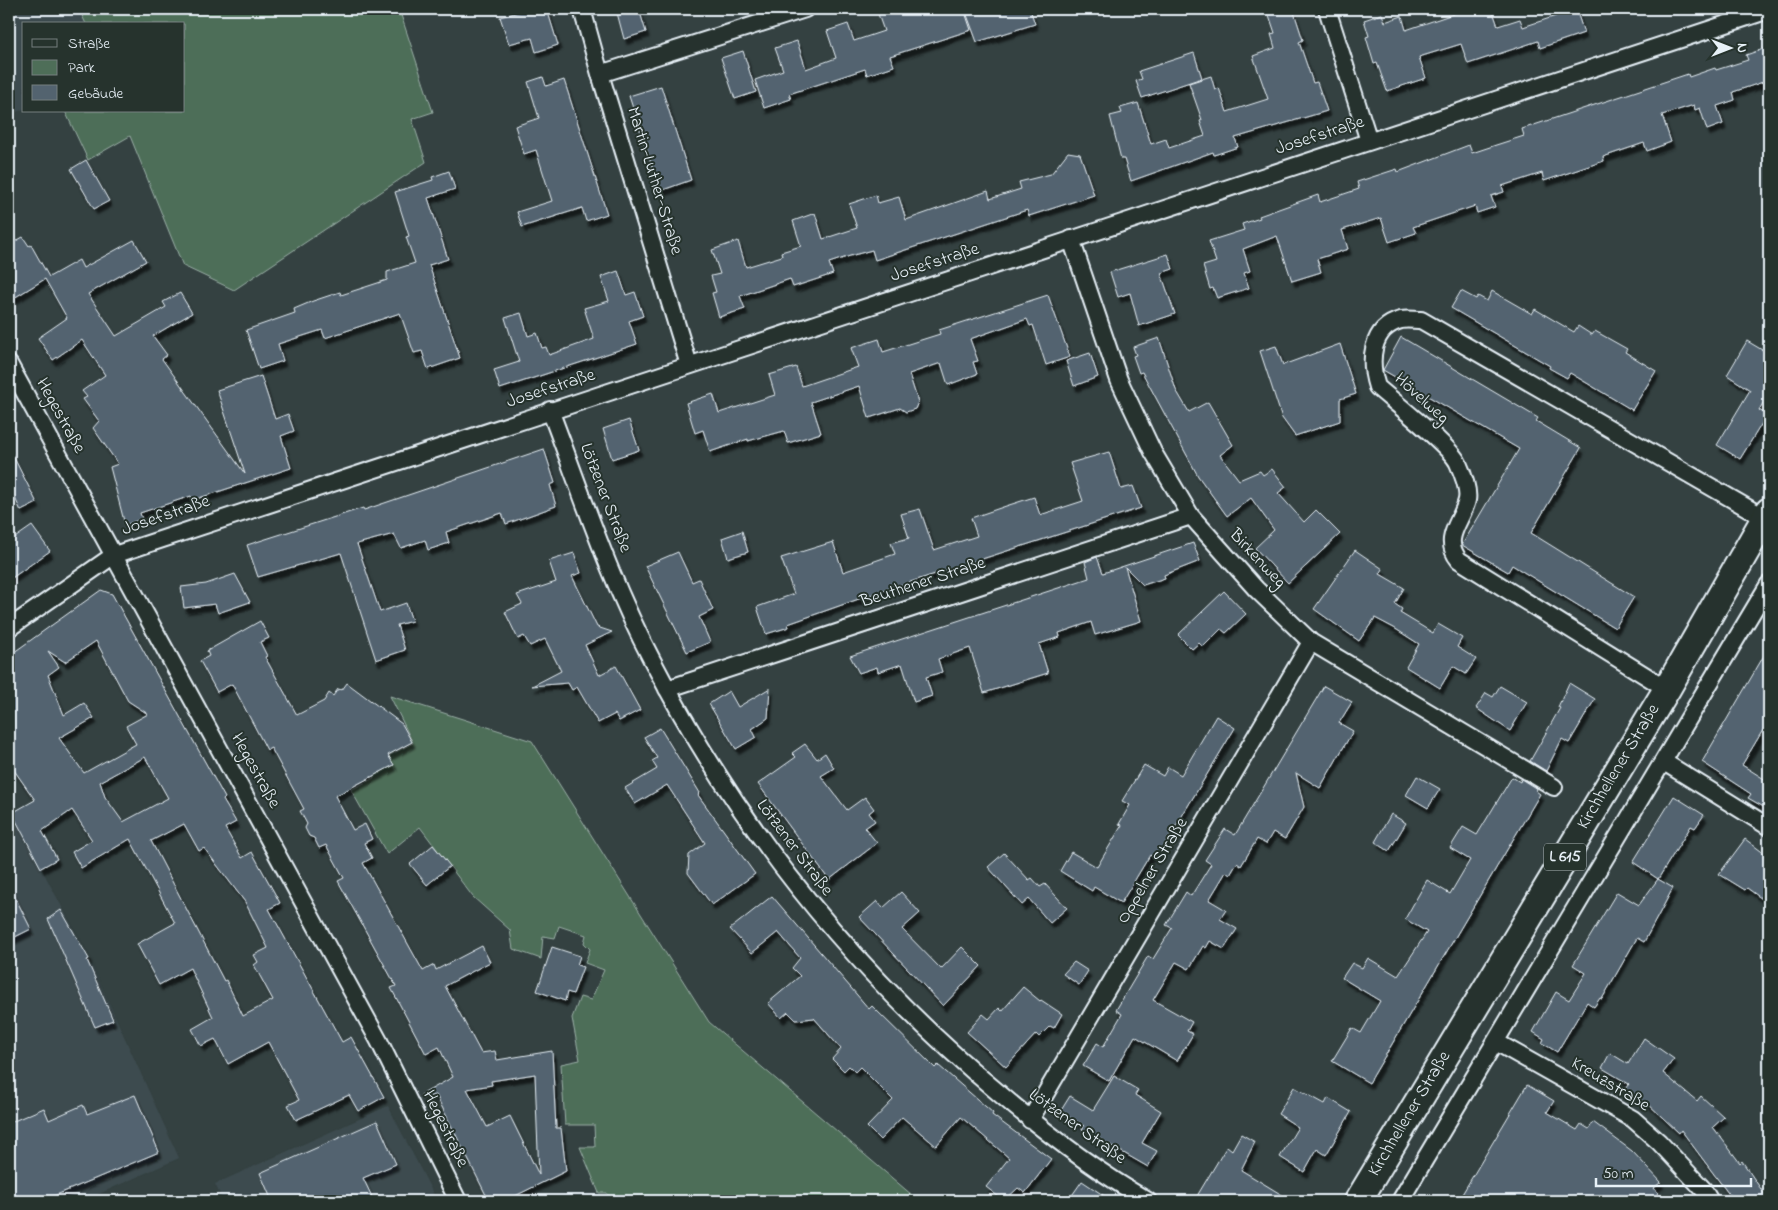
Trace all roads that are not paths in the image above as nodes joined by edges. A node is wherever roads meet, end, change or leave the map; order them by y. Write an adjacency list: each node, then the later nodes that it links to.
1 (582, 9): 5 (street, Martin-Luther-Straße)
2 (804, 9): 5 (street)
3 (1327, 9): 6 (street)
4 (1769, 10): 6 (street, Josefstraße)
5 (600, 74): 9 (street, Martin-Luther-Straße)
6 (1370, 141): 7 (street, Josefstraße)
7 (1071, 238): 9 (street, Josefstraße); 12 (street, Birkenweg)
8 (9, 364): 13 (street, Hegestraße)
9 (689, 365): 10 (street, Josefstraße)
10 (550, 410): 13 (street, Josefstraße); 17 (street, Lötzener Straße)
11 (1767, 514): 18 (main road, Kirchhellener Straße / L 615); 18 (street, Hövelweg)
12 (1190, 516): 16 (street, Birkenweg); 17 (street, Beuthener Straße)
13 (114, 555): 15 (street, Josefstraße); 24 (street, Hegestraße)
14 (1769, 584): 19 (street, Kirchhellener Straße)
15 (9, 628)
16 (1311, 642): 20 (street, Birkenweg); 23 (street, Oppelner Straße)
17 (667, 689): 23 (street, Lötzener Straße)
18 (1667, 689): 26 (main road, Kirchhellener Straße / L 615)
19 (1664, 762): 21 (street); 22 (street, Kirchhellener Straße)
20 (1554, 787)
21 (1769, 827)
22 (1496, 1042): 27 (street, Kirchhellener Straße); 28 (street, Kreuzstraße)
23 (1030, 1120): 25 (street, Lötzener Straße)
24 (458, 1201)
25 (1148, 1201)
26 (1358, 1201)
27 (1400, 1201)
28 (1710, 1201)

